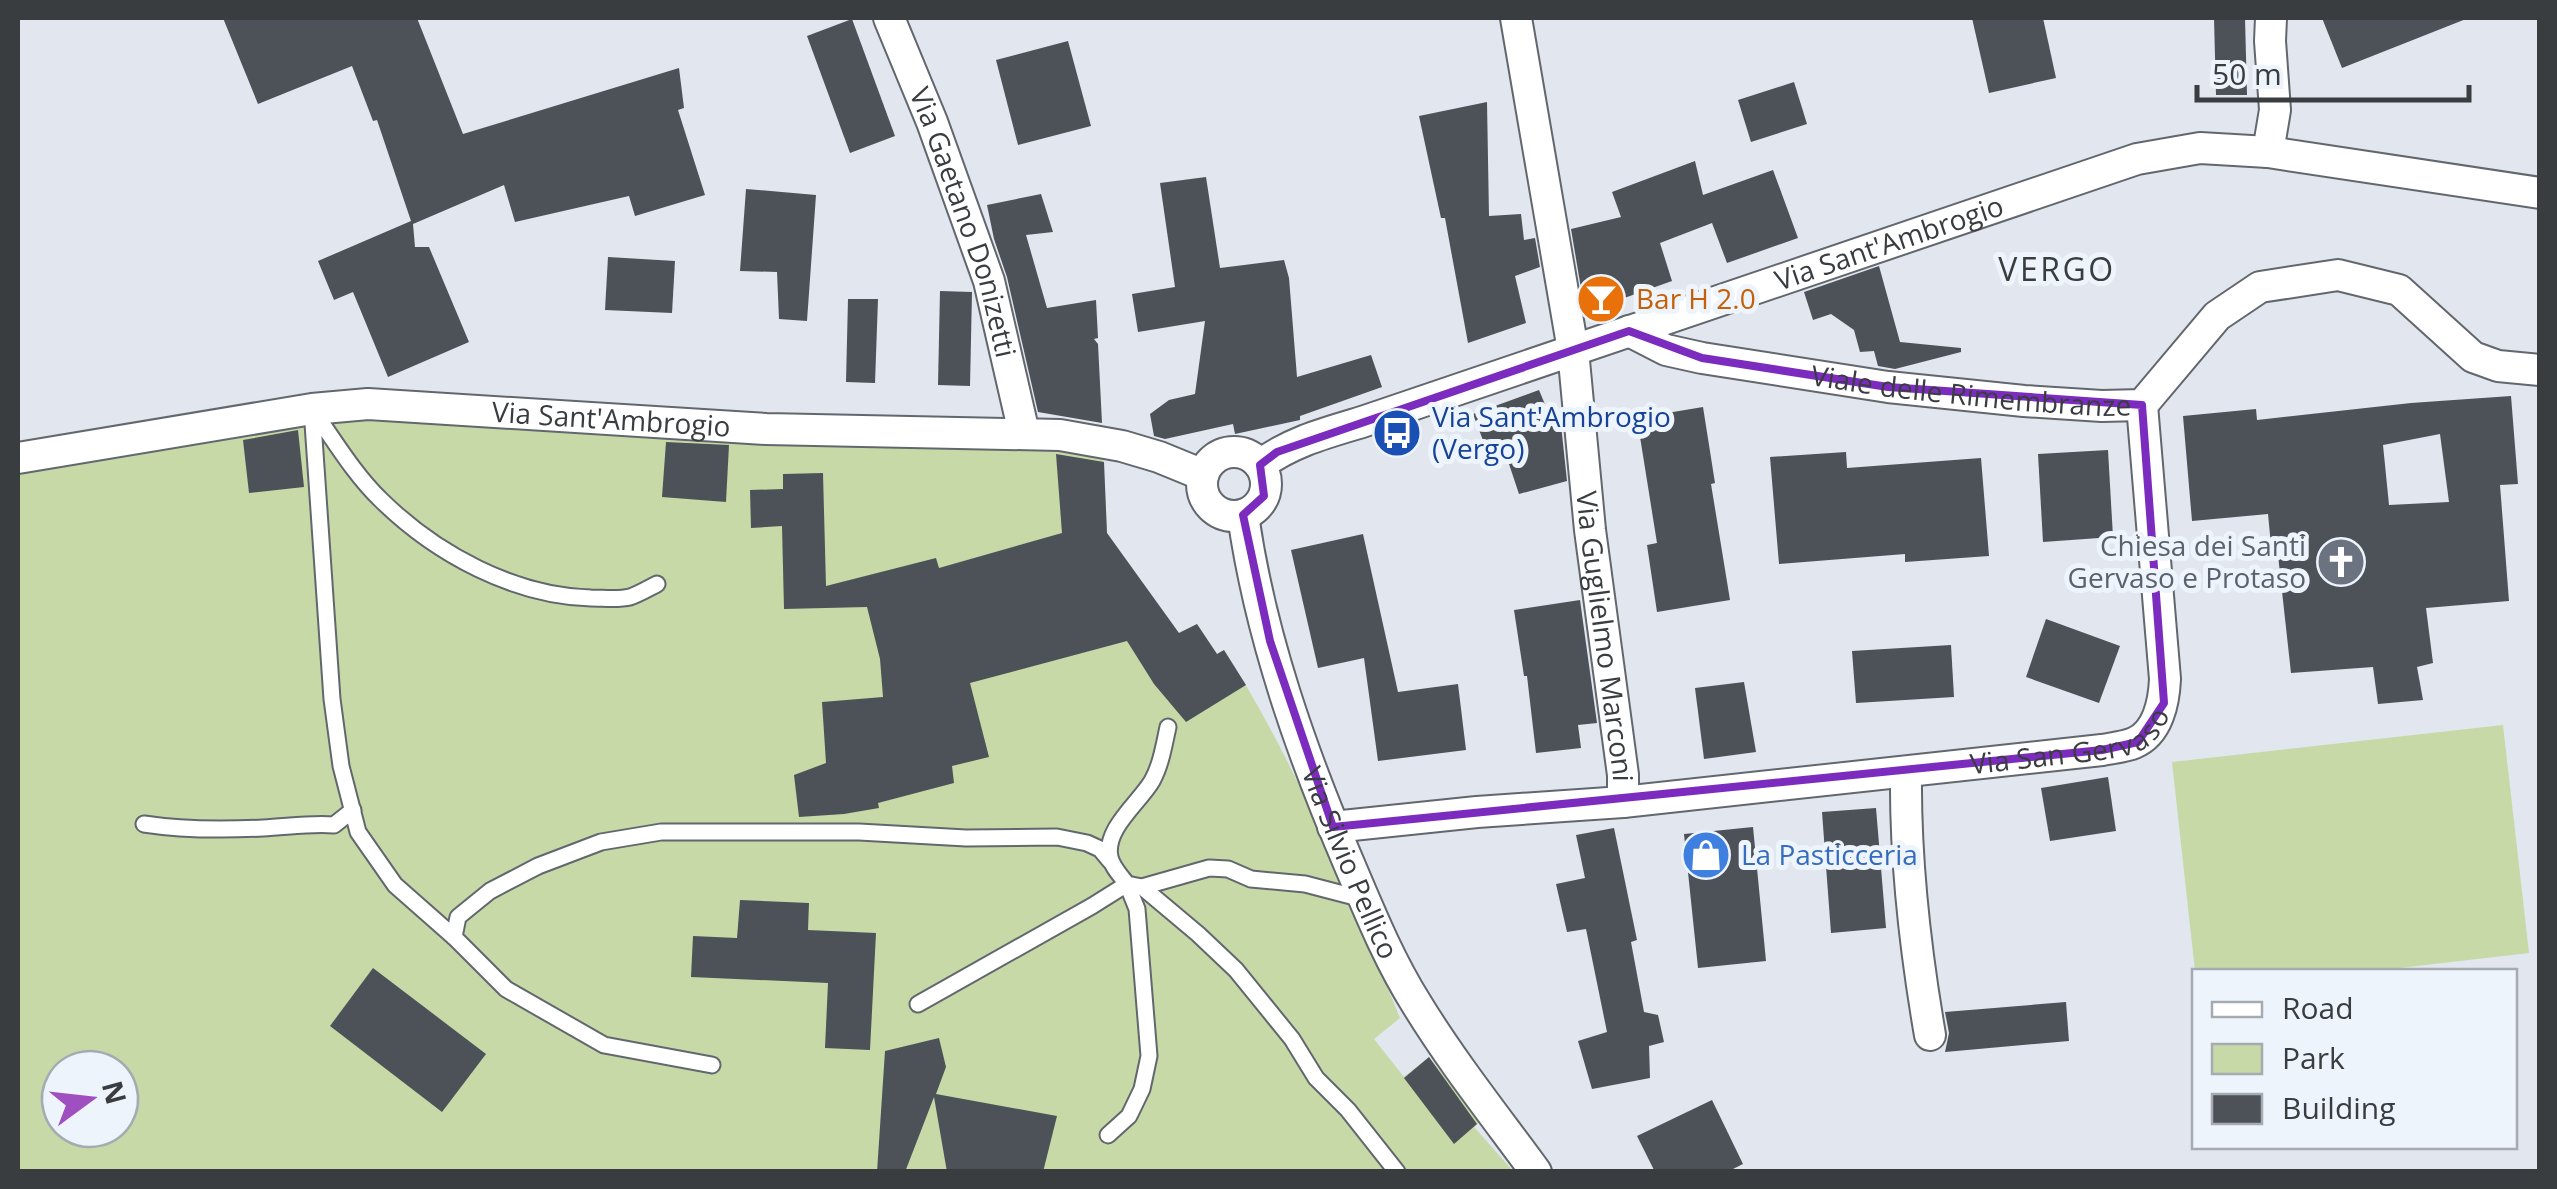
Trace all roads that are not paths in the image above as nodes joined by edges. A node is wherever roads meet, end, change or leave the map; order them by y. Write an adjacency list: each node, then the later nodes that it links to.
1 (889, 18): 11 (street, Via Gaetano Donizetti)
2 (1516, 18): 7 (street, Via Guglielmo Marconi)
3 (2271, 18): 4 (street)
4 (2268, 152): 5 (street, Via Sant'Ambrogio); 6 (street, Via Sant'Ambrogio)
5 (2540, 193)
6 (1630, 331): 7 (street, Via Sant'Ambrogio); 9 (street, Viale delle Rimembranze)
7 (1573, 350): 13 (street, Via Sant'Ambrogio); 19 (street, Via Guglielmo Marconi)
8 (2540, 370): 9 (street, Viale delle Rimembranze)
9 (2142, 405): 18 (street, Via San Gervaso)
10 (312, 409): 11 (street, Via Sant'Ambrogio); 12 (street, Via Sant'Ambrogio); 16 (lane); 20 (lane)
11 (1024, 433): 14 (street, Via Sant'Ambrogio)
12 (18, 458)
13 (1260, 465): 14 (street); 15 (street)
14 (1203, 476): 15 (street)
15 (1243, 515): 22 (street, Via Silvio Pellico)
16 (658, 584)
17 (1168, 727): 23 (lane)
18 (1906, 773): 19 (street, Via San Gervaso); 28 (street)
19 (1622, 802): 22 (street, Via San Gervaso)
20 (353, 810): 21 (lane); 26 (lane)
21 (144, 824)
22 (1333, 826): 32 (street, Via Silvio Pellico)
23 (1110, 861): 24 (lane); 26 (lane)
24 (1134, 886): 25 (lane); 27 (lane); 30 (lane); 31 (lane)
25 (1350, 896)
26 (454, 937): 29 (lane)
27 (918, 1004)
28 (1930, 1035)
29 (712, 1065)
30 (1108, 1135)
31 (1397, 1172)
32 (1536, 1172)

